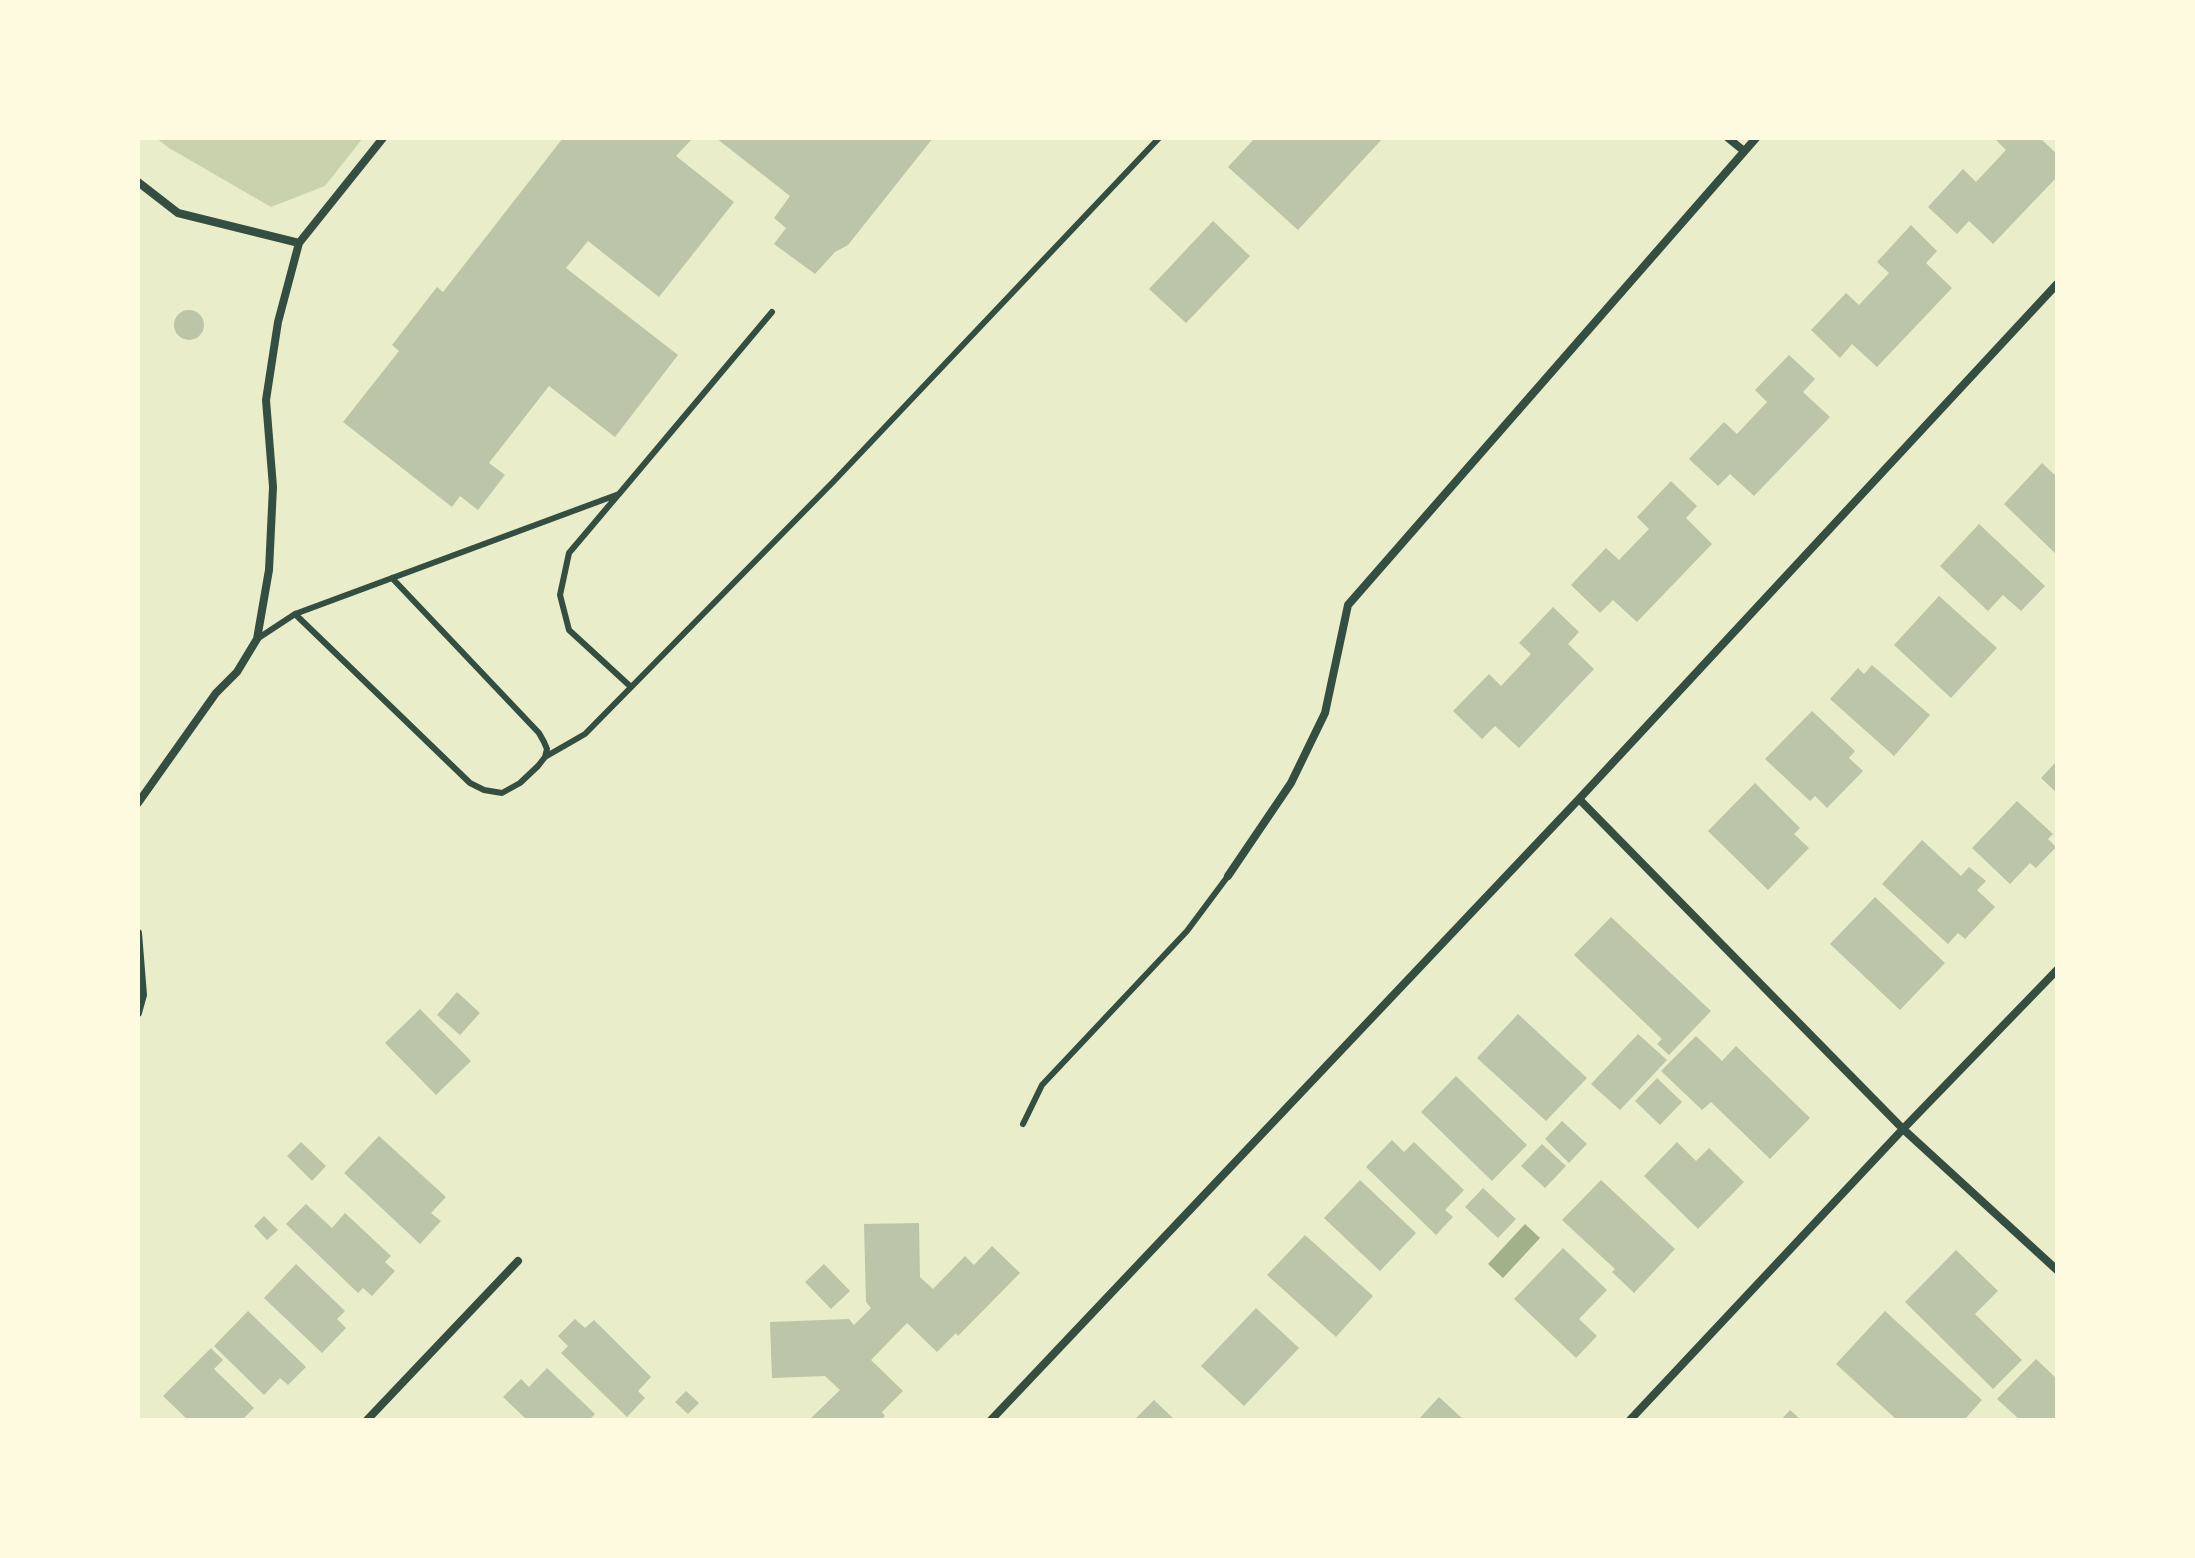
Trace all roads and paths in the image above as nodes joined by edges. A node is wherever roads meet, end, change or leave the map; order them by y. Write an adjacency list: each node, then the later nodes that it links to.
1 (383, 138): 7 (street)
2 (1159, 138): 14 (lane)
3 (1728, 138): 5 (street)
4 (1756, 138): 5 (street)
5 (1744, 151): 18 (street)
6 (138, 182): 7 (street)
7 (299, 243): 13 (street)
8 (2057, 284): 16 (street)
9 (772, 312): 10 (lane)
10 (619, 494): 11 (lane); 14 (lane)
11 (392, 578): 12 (lane); 15 (lane)
12 (295, 614): 13 (lane); 15 (lane)
13 (257, 639): 17 (street)
14 (631, 687): 15 (lane)
15 (545, 757)
16 (1579, 799): 23 (street); 27 (street)
17 (138, 803)
18 (1228, 876): 22 (lane)
19 (138, 933): 21 (street)
20 (2057, 970): 23 (street)
21 (138, 1013)
22 (1023, 1124)
23 (1903, 1129): 25 (street); 28 (street)
24 (518, 1261): 26 (street)
25 (2057, 1270)
26 (367, 1420)
27 (991, 1420)
28 (1630, 1420)

